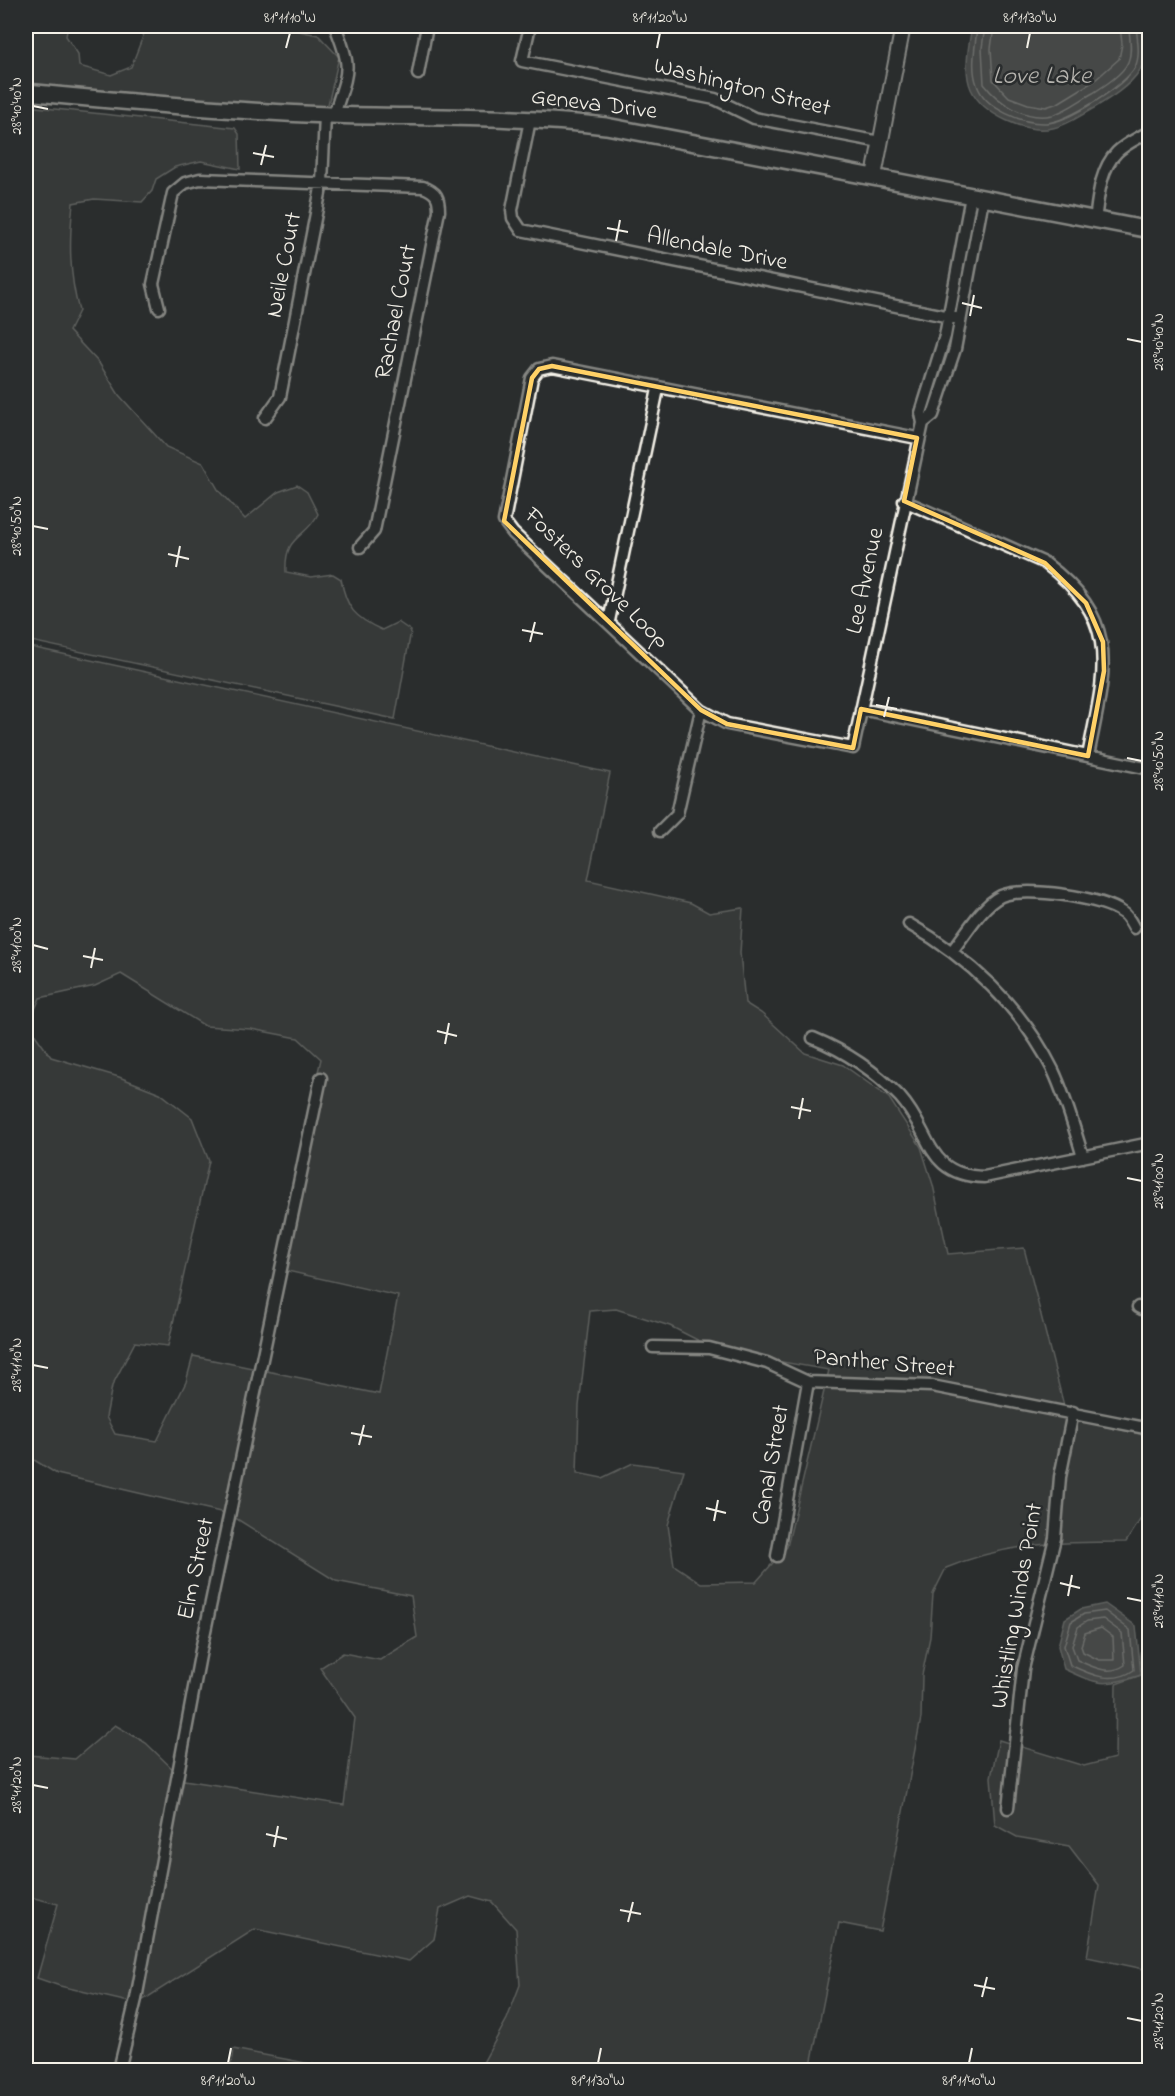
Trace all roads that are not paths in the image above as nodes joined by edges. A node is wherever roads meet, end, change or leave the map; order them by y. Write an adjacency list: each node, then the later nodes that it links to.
1 (335, 26): 7 (street, Neile Court)
2 (427, 26): 5 (street)
3 (530, 26): 10 (street, Washington Street)
4 (903, 26): 10 (street)
5 (418, 74)
6 (26, 92): 7 (main road, Geneva Drive)
7 (329, 115): 8 (main road, Geneva Drive); 12 (street, Neile Court)
8 (530, 120): 11 (main road, Geneva Drive); 17 (street, Allendale Drive)
9 (1149, 130): 14 (street)
10 (880, 142): 11 (street)
11 (873, 176): 13 (main road, Geneva Drive)
12 (322, 183): 16 (street); 20 (street, Neile Court); 24 (street, Rachael Court)
13 (977, 198): 14 (main road, Geneva Drive); 17 (street, Lee Avenue); 18 (street, Lee Avenue)
14 (1095, 221): 15 (main road, Geneva Drive)
15 (1149, 230)
16 (159, 308)
17 (948, 317): 18 (street); 21 (street, Lee Avenue)
18 (960, 320): 21 (street, Lee Avenue)
19 (658, 389): 22 (street, Fosters Grove Loop); 25 (street); 25 (street, Fosters Grove Loop)
20 (266, 418)
21 (923, 423): 22 (street, Lee Avenue)
22 (917, 438): 23 (street, Lee Avenue)
23 (904, 501): 26 (street, Lee Avenue); 29 (street)
24 (360, 547)
25 (609, 621): 27 (street, Fosters Grove Loop)
26 (861, 709): 28 (street, Lee Avenue); 29 (street)
27 (701, 711): 28 (street, Fosters Grove Loop); 31 (street)
28 (853, 748)
29 (1088, 756): 30 (street)
30 (1149, 769)
31 (660, 831)
32 (909, 924): 34 (street)
33 (1134, 928): 34 (street)
34 (952, 951): 38 (street)
35 (813, 1038): 38 (street)
36 (321, 1078): 47 (street, Elm Street)
37 (1149, 1143): 38 (street)
38 (1083, 1157)
39 (1138, 1307): 40 (street)
40 (1149, 1313)
41 (653, 1347): 42 (street, Panther Street)
42 (808, 1382): 43 (street, Panther Street); 45 (street, Canal Street)
43 (1073, 1412): 44 (street, Panther Street); 46 (street, Whistling Winds Point)
44 (1149, 1429)
45 (777, 1556)
46 (1008, 1808)
47 (119, 2070)

